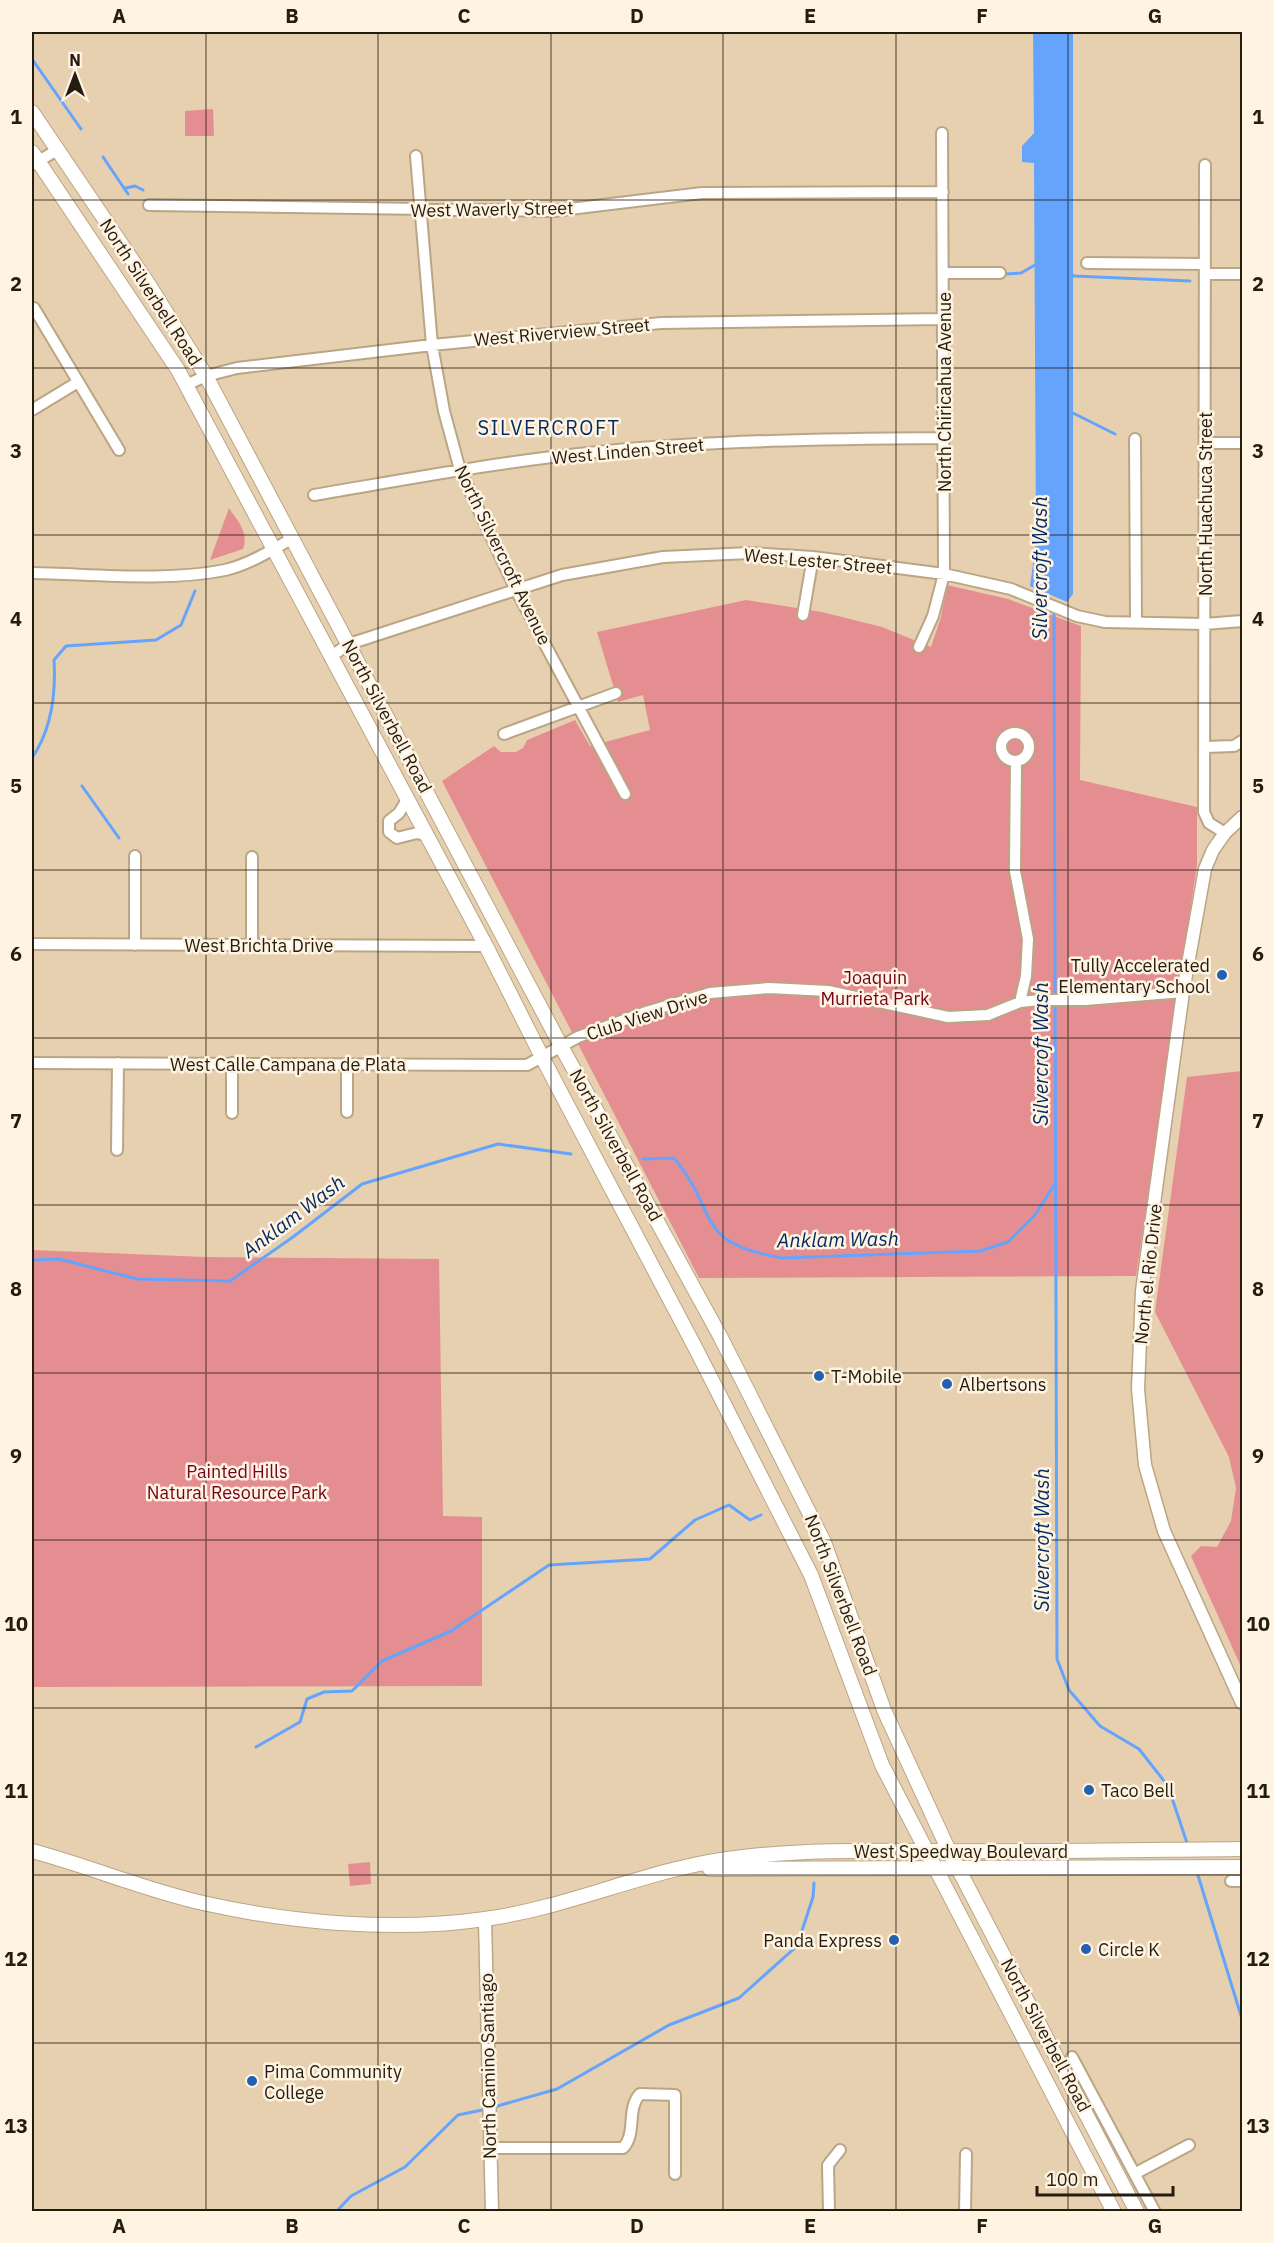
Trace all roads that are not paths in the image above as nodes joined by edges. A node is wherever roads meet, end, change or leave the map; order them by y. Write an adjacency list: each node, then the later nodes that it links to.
1 (32, 112): 3 (main road, North Silverbell Road)
2 (942, 133): 7 (street, North Chiricahua Avenue)
3 (57, 150): 5 (street); 18 (main road, North Silverbell Road)
4 (416, 156): 9 (street, North Silvercroft Avenue)
5 (33, 159): 20 (main road, North Silverbell Road)
6 (1205, 165): 11 (street, North Huachuca Street)
7 (943, 192): 9 (street, West Waverly Street); 12 (street, North Chiricahua Avenue)
8 (149, 205): 9 (street, West Waverly Street)
9 (420, 210): 17 (street, North Silvercroft Avenue)
10 (1087, 263): 11 (street)
11 (1205, 269): 14 (street); 24 (street, North Huachuca Street)
12 (944, 273): 13 (street); 16 (street, North Chiricahua Avenue)
13 (1000, 273)
14 (1242, 274)
15 (34, 308): 19 (street)
16 (943, 318): 17 (street, West Riverview Street); 22 (street, North Chiricahua Avenue)
17 (432, 345): 18 (street, West Riverview Street); 27 (street, North Silvercroft Avenue)
18 (206, 376): 20 (street, West Riverview Street); 29 (main road, North Silverbell Road)
19 (78, 382): 21 (street); 26 (street)
20 (186, 385): 30 (main road, North Silverbell Road)
21 (32, 410)
22 (945, 438): 27 (street, West Linden Street); 33 (street, North Chiricahua Avenue)
23 (1135, 439): 37 (street)
24 (1205, 443): 25 (street); 38 (street, North Huachuca Street)
25 (1242, 443)
26 (118, 450)
27 (460, 470): 28 (street, West Linden Street); 34 (street, North Silvercroft Avenue)
28 (314, 495)
29 (291, 539): 30 (street); 39 (main road, North Silverbell Road)
30 (272, 550): 32 (street); 41 (main road, North Silverbell Road)
31 (813, 557): 33 (street, West Lester Street); 34 (street, West Lester Street); 35 (street)
32 (32, 573)
33 (944, 574): 37 (street, West Lester Street); 40 (street, North Chiricahua Avenue)
34 (516, 590): 39 (street, West Lester Street); 43 (street, North Silvercroft Avenue)
35 (803, 615)
36 (1242, 621): 38 (street, West Lester Street)
37 (1136, 622): 38 (street, West Lester Street)
38 (1205, 624): 46 (street, North Huachuca Street)
39 (349, 644): 41 (street, West Lester Street); 55 (main road, North Silverbell Road)
40 (920, 647)
41 (330, 657): 49 (main road, North Silverbell Road)
42 (616, 693): 43 (street)
43 (578, 706): 44 (street); 48 (street, North Silvercroft Avenue)
44 (504, 734)
45 (1242, 741): 46 (street)
46 (1205, 747): 51 (street, North Huachuca Street)
47 (1016, 761): 61 (street)
48 (625, 794)
49 (408, 798): 52 (main road, North Silverbell Road); 52 (street, North Silverbell Road)
50 (1242, 817): 51 (street, North el Rio Drive)
51 (1224, 833): 60 (street, North el Rio Drive)
52 (428, 836): 59 (main road, North Silverbell Road)
53 (135, 856): 57 (street)
54 (252, 857): 58 (street)
55 (504, 938): 59 (main road); 62 (main road, North Silverbell Road)
56 (32, 944): 57 (street, West Brichta Drive)
57 (135, 945): 58 (street, West Brichta Drive)
58 (252, 945): 59 (street, West Brichta Drive)
59 (486, 946): 63 (main road, North Silverbell Road)
60 (1184, 992): 61 (street, Club View Drive); 71 (street, North el Rio Drive)
61 (1020, 1002): 62 (street, Club View Drive)
62 (561, 1046): 63 (street, Club View Drive); 76 (main road, North Silverbell Road)
63 (542, 1057): 67 (street, West Calle Campana de Plata); 73 (main road, North Silverbell Road)
64 (32, 1063): 65 (street, West Calle Campana de Plata)
65 (118, 1063): 66 (street, West Calle Campana de Plata); 70 (street)
66 (232, 1063): 67 (street, West Calle Campana de Plata); 69 (street)
67 (347, 1064): 68 (street)
68 (347, 1112)
69 (232, 1113)
70 (117, 1150)
71 (1242, 1703)
72 (1242, 1849): 74 (main road, West Speedway Boulevard)
73 (925, 1850): 76 (main road, West Speedway Boulevard); 78 (main road, West Speedway Boulevard); 80 (main road, North Silverbell Road)
74 (1111, 1850): 76 (main road, West Speedway Boulevard); 79 (main road)
75 (32, 1851): 84 (main road, West Speedway Boulevard)
76 (949, 1851): 81 (main road, North Silverbell Road)
77 (1242, 1868): 79 (main road, West Speedway Boulevard)
78 (681, 1869): 80 (main road, West Speedway Boulevard); 84 (main road, West Speedway Boulevard)
79 (1111, 1869): 81 (main road, West Speedway Boulevard)
80 (935, 1870): 81 (main road, West Speedway Boulevard); 95 (main road, North Silverbell Road)
81 (959, 1870): 96 (main road, North Silverbell Road)
82 (1231, 1881): 83 (street)
83 (1242, 1881)
84 (485, 1920): 87 (street, North Camino Santiago)
85 (1072, 2056): 90 (street, North Silverbell Road)
86 (1189, 2145): 90 (street)
87 (490, 2148): 91 (street); 92 (street, North Camino Santiago)
88 (840, 2150): 93 (street)
89 (966, 2154): 94 (street)
90 (1136, 2173): 97 (street, North Silverbell Road)
91 (675, 2174)
92 (492, 2211)
93 (829, 2211)
94 (965, 2211)
95 (1114, 2211)
96 (1137, 2211)
97 (1155, 2211)

